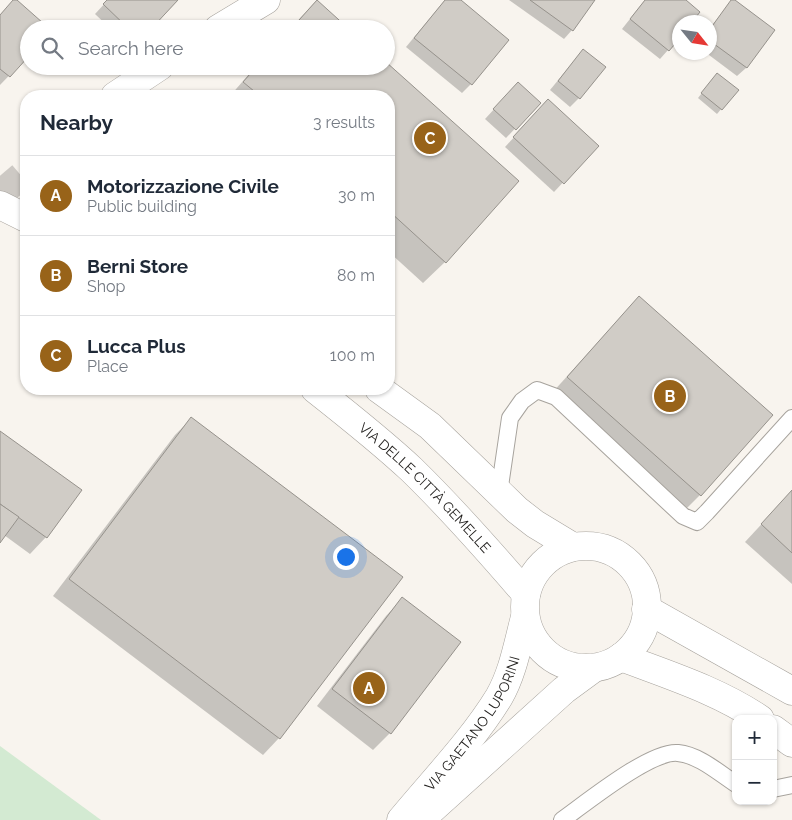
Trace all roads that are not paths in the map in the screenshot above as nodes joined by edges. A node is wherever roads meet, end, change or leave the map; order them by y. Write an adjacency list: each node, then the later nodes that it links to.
1 (266, 0): 2 (main road)
2 (233, 20)
3 (146, 75): 4 (main road)
4 (124, 90)
5 (0, 205): 6 (main road)
6 (20, 215)
7 (323, 395): 12 (main road, VIA DELLE CITTÀ GEMELLE)
8 (387, 395): 10 (main road)
9 (792, 418): 10 (lane)
10 (499, 492): 11 (main road)
11 (573, 547): 12 (main road, VIA GAETANO LUPORINI); 13 (main road, VIA GAETANO LUPORINI)
12 (525, 605): 15 (main road, VIA GAETANO LUPORINI); 23 (main road, VIA GAETANO LUPORINI)
13 (646, 608): 14 (main road, VIA GAETANO LUPORINI); 16 (main road)
14 (620, 657): 15 (main road, VIA GAETANO LUPORINI); 17 (main road)
15 (594, 668): 24 (main road, VIA GAETANO LUPORINI)
16 (792, 691)
17 (754, 715)
18 (777, 732): 19 (main road)
19 (792, 743)
20 (732, 782): 25 (lane)
21 (792, 785): 22 (lane)
22 (777, 788)
23 (401, 820)
24 (420, 820)
25 (562, 820)

